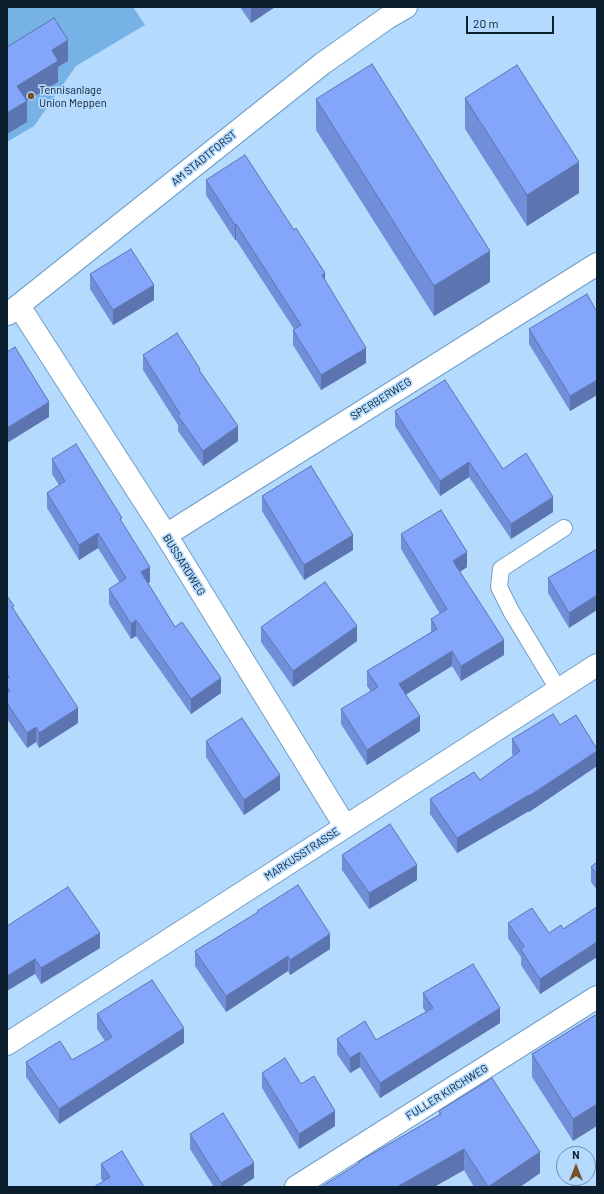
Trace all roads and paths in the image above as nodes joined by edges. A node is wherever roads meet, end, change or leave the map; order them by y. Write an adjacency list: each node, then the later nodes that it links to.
1 (406, 7): 3 (street, AM STADTFORST)
2 (597, 264): 5 (street, SPERBERWEG)
3 (13, 311): 5 (street, BUSSARDWEG)
4 (564, 528): 7 (lane)
5 (166, 534): 8 (street, BUSSARDWEG)
6 (597, 665): 7 (street, MARKUSSTRASSE)
7 (558, 690): 8 (street, MARKUSSTRASSE)
8 (345, 826): 10 (street, MARKUSSTRASSE)
9 (597, 997): 11 (street, FULLER KIRCHWEG)
10 (7, 1044)
11 (296, 1187)

